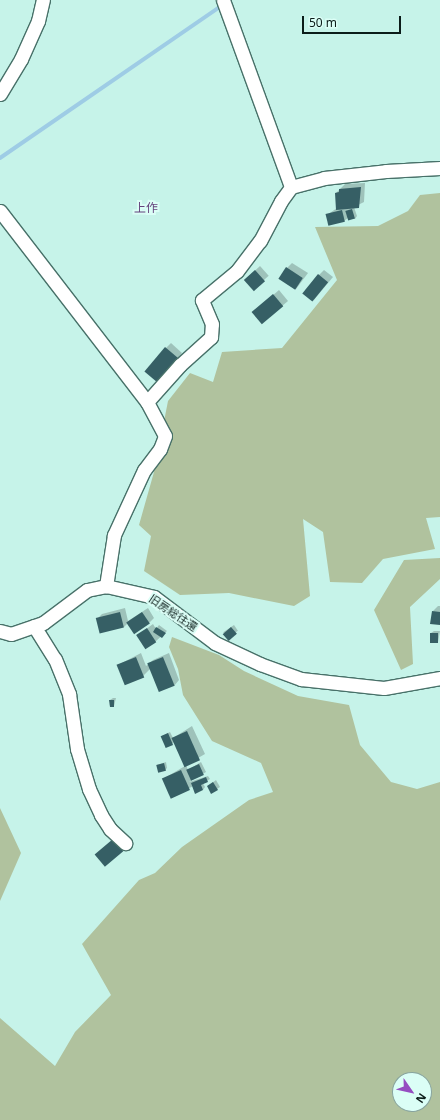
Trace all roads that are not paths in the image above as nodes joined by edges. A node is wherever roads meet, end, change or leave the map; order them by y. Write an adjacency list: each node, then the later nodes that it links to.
1 (43, 0): 3 (street)
2 (223, 0): 5 (street)
3 (0, 94)
4 (440, 168): 5 (street)
5 (291, 188): 7 (street)
6 (0, 211): 7 (street)
7 (147, 402): 8 (street)
8 (106, 586): 9 (street, 旧房総往還); 11 (street, 旧房総往還)
9 (34, 626): 10 (street, 旧房総往還); 12 (street)
10 (0, 631)
11 (440, 678)
12 (125, 843)

